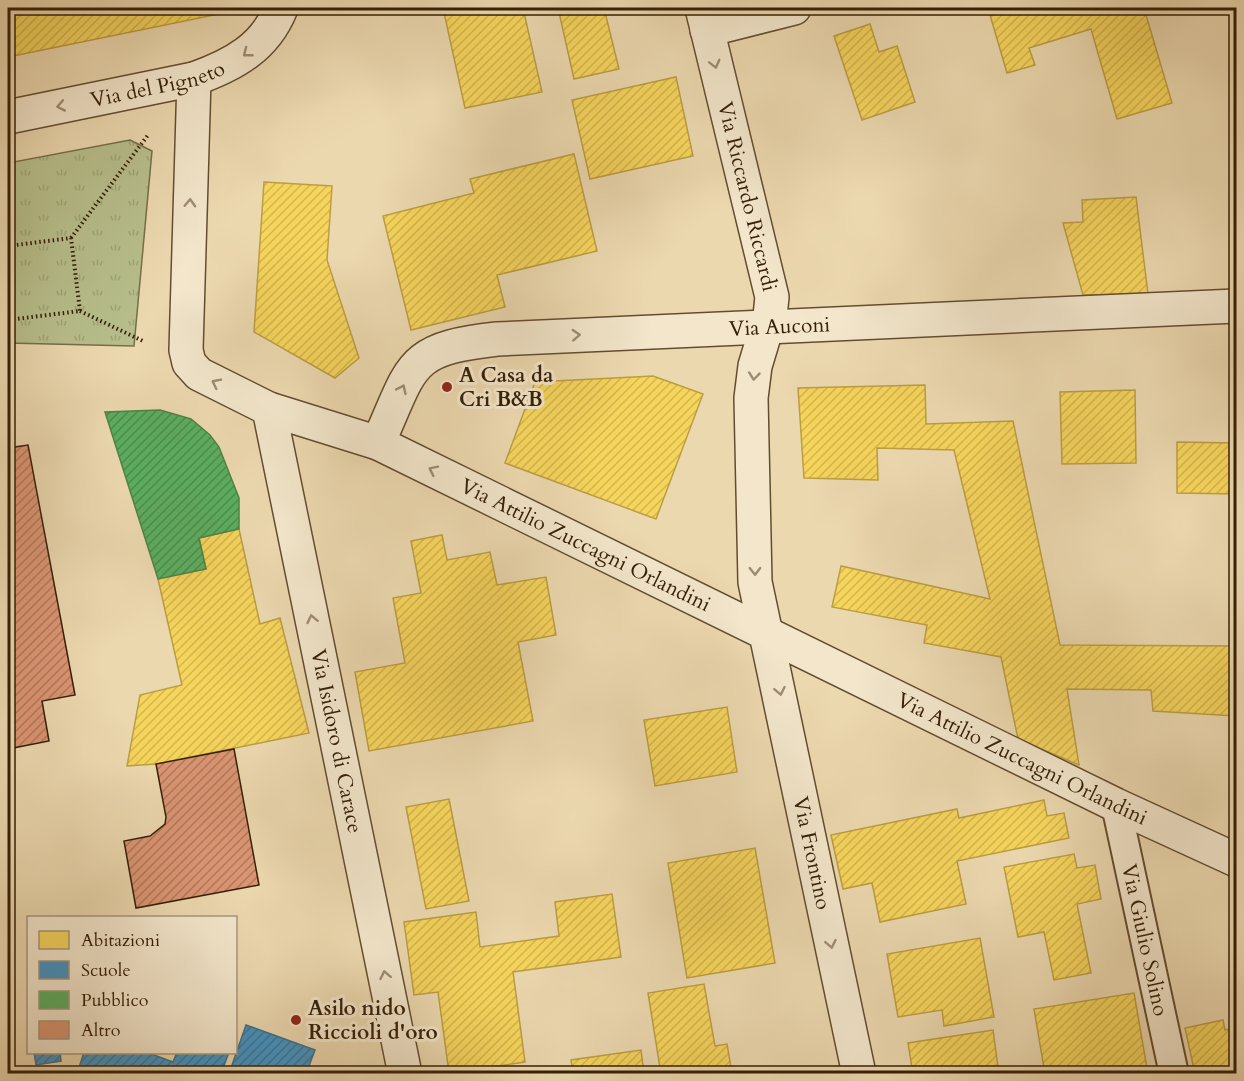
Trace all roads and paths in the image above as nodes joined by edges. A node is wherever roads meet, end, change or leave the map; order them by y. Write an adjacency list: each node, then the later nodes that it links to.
1 (281, 8): 4 (street, Via del Pigneto, one-way to 4)
2 (794, 8): 3 (street)
3 (705, 19): 12 (street, Via Riccardo Riccardi, one-way to 12)
4 (194, 79): 5 (street, Via del Pigneto, one-way to 5); 14 (street, Via Attilio Zuccagni Orlandini, one-way to 4)
5 (8, 117)
6 (143, 140): 7 (path)
7 (71, 238): 8 (path); 10 (path)
8 (8, 246)
9 (1236, 306): 12 (street, Via Auconi)
10 (80, 311): 11 (path); 13 (path)
11 (8, 321)
12 (766, 326): 15 (street, Via Auconi, one-way to 12); 16 (street, Via Riccardo Riccardi, one-way to 16)
13 (150, 345)
14 (269, 409): 15 (street, Via Attilio Zuccagni Orlandini); 19 (street, Via Isidoro di Carace, one-way to 14)
15 (378, 443): 16 (street, Via Attilio Zuccagni Orlandini, one-way to 15)
16 (768, 634): 17 (street, Via Attilio Zuccagni Orlandini); 20 (street, Via Frontino, one-way to 20)
17 (1116, 805): 18 (street, Via Attilio Zuccagni Orlandini); 21 (lane, Via Giulio Solino)
18 (1236, 860)
19 (405, 1074)
20 (859, 1074)
21 (1174, 1074)

